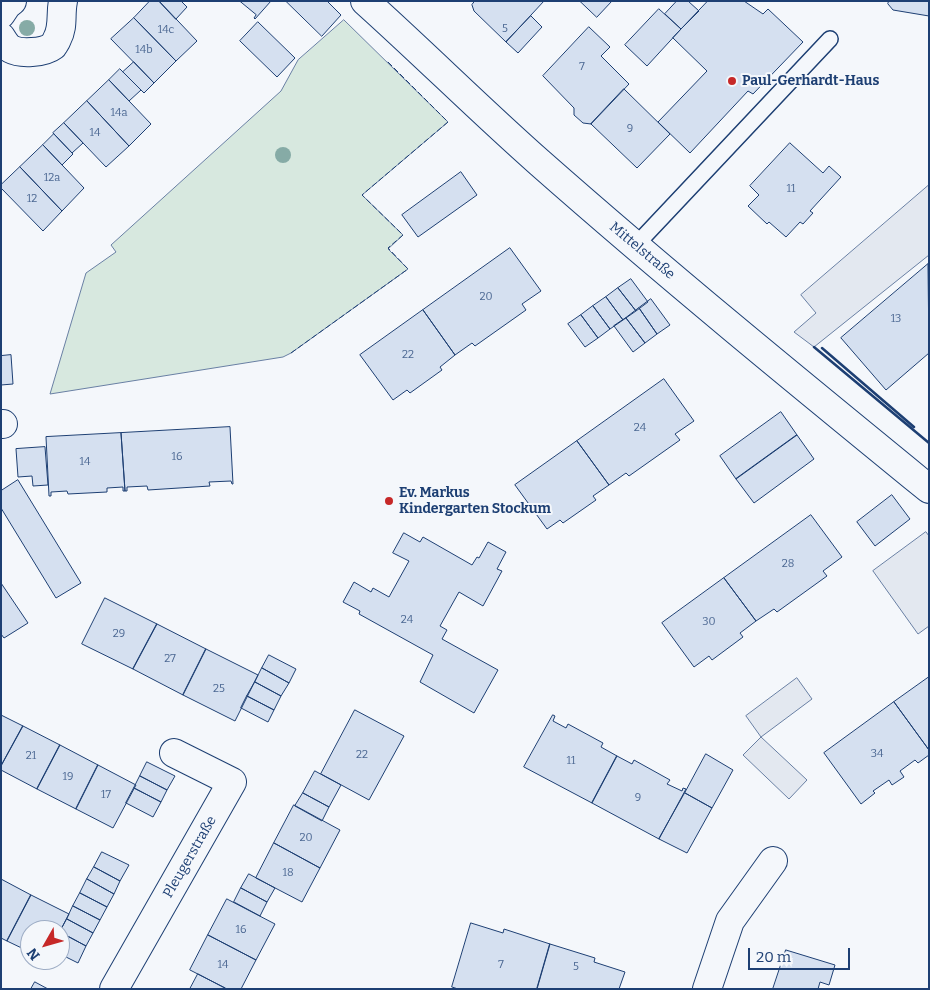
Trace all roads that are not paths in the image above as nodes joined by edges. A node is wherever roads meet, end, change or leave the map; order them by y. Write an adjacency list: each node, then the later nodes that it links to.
1 (12, 1): 4 (street)
2 (63, 1): 5 (street)
3 (364, 1): 7 (street, Mittelstraße)
4 (1, 14)
5 (1, 37)
6 (830, 39): 7 (lane)
7 (635, 246): 8 (street, Mittelstraße)
8 (929, 489)
9 (174, 753): 11 (street, Pleugerstraße)
10 (773, 861): 12 (street)
11 (114, 989)
12 (707, 989)

